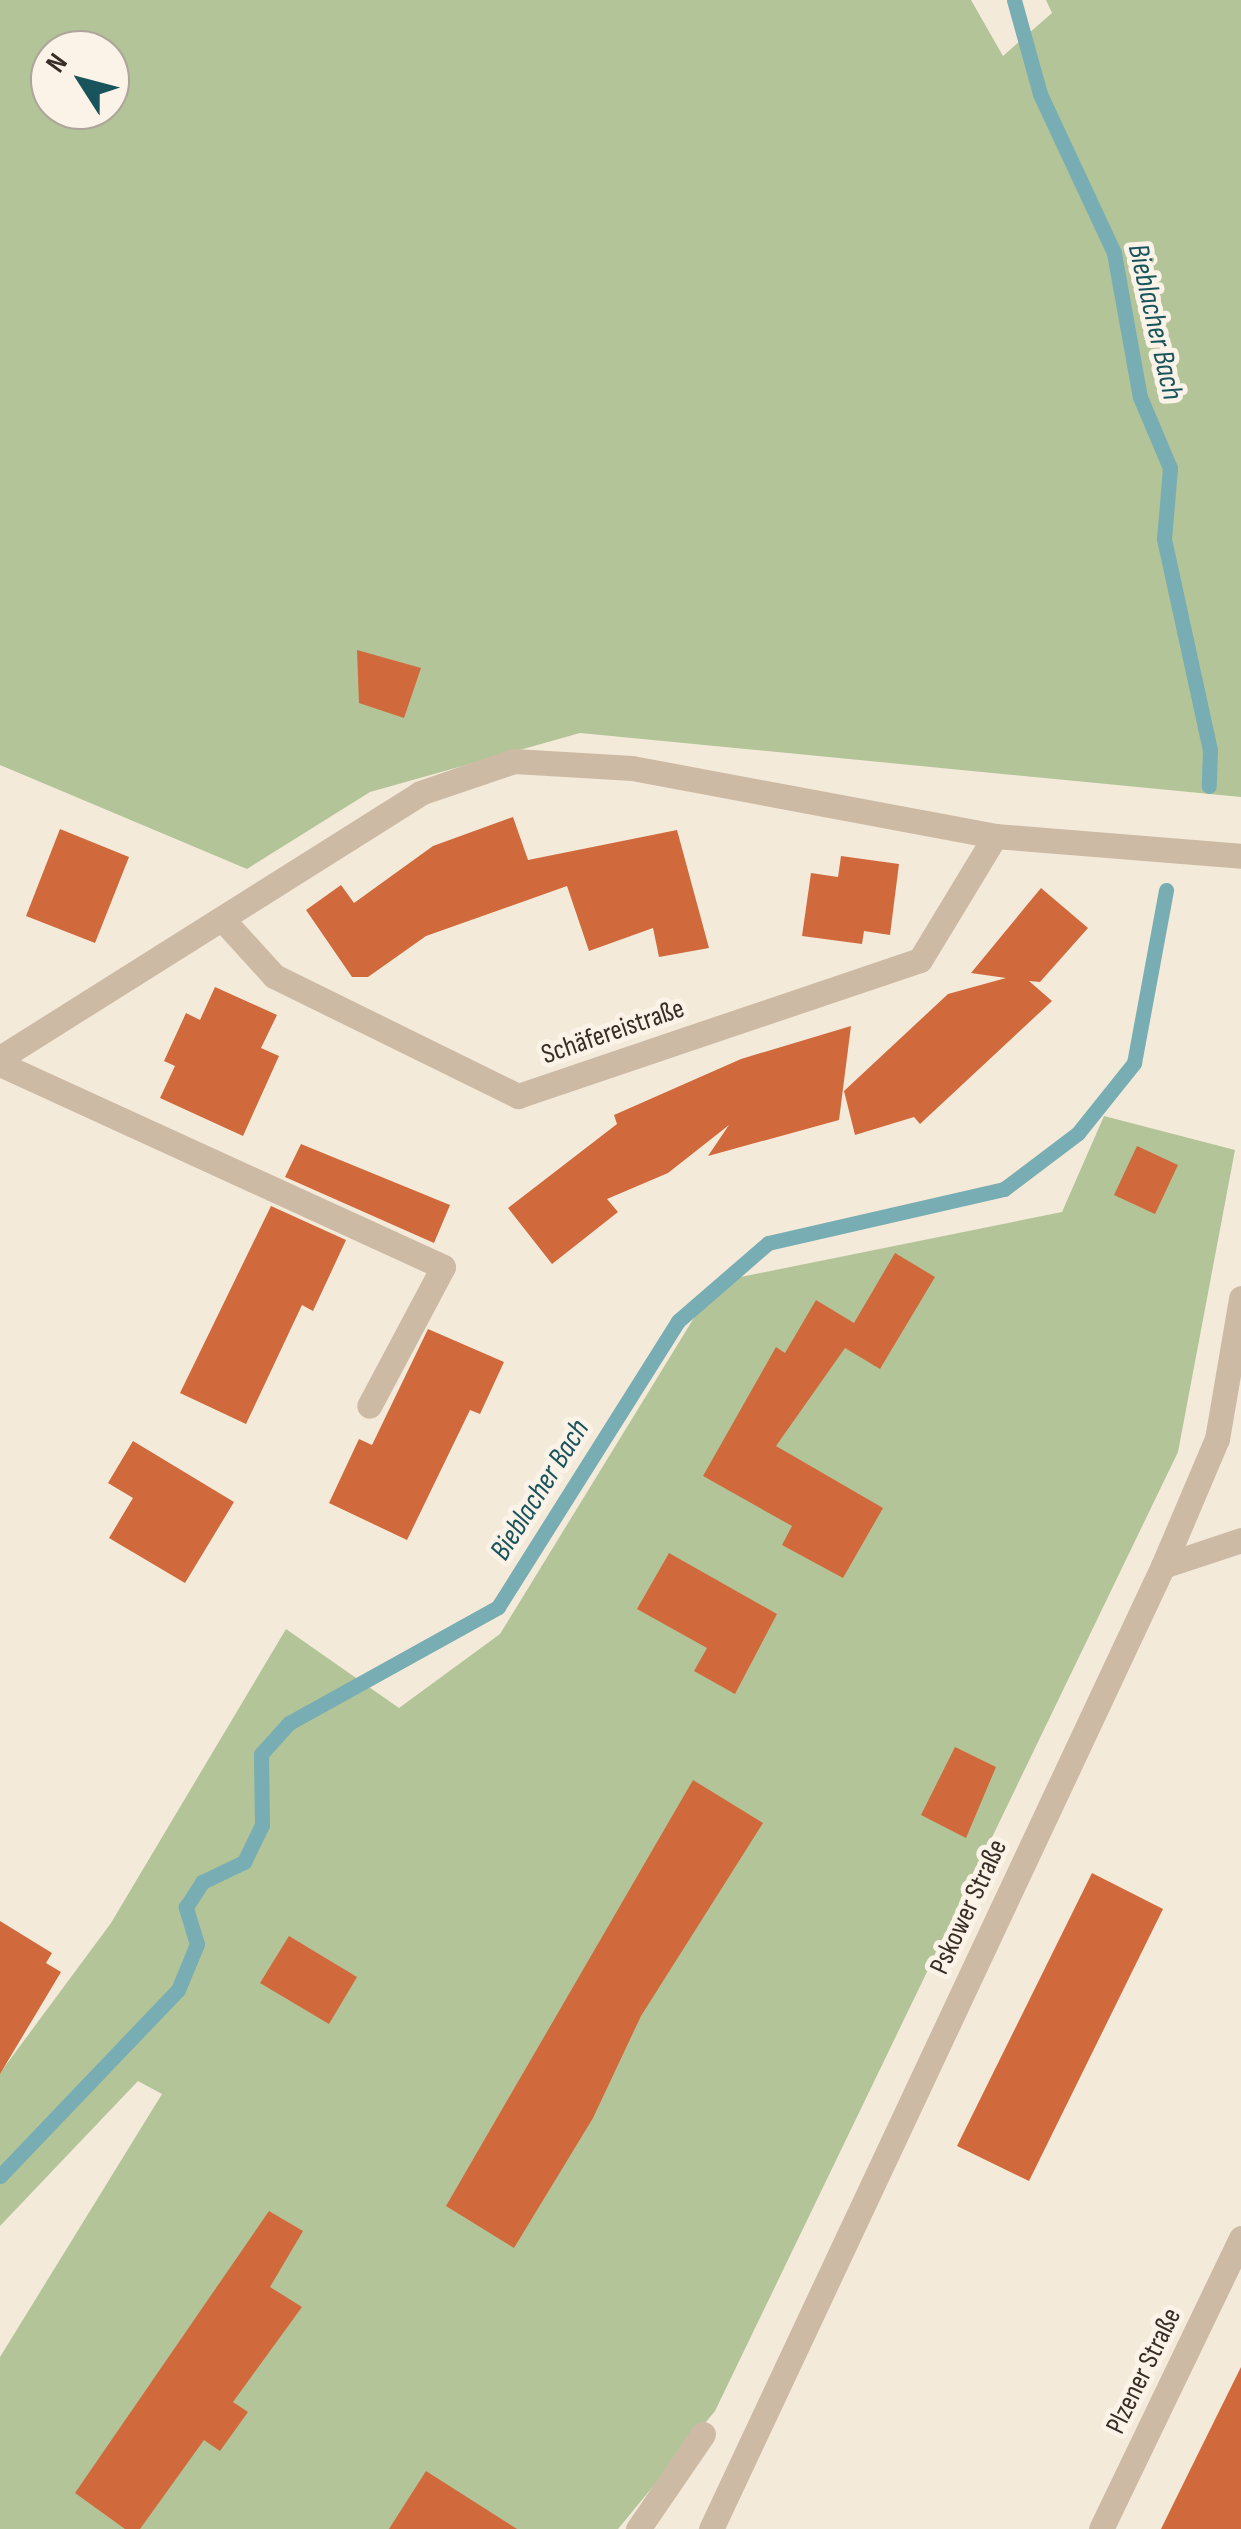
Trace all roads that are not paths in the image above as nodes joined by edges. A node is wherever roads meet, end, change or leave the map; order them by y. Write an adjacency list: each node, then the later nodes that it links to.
1 (996, 836): 2 (street); 3 (street); 3 (street, Schäfereistraße)
2 (1241, 856)
3 (224, 921): 4 (street)
4 (0, 1061): 6 (street)
5 (1241, 1298): 8 (street, Pskower Straße)
6 (369, 1406)
7 (1241, 1540): 8 (street)
8 (1163, 1566): 12 (street, Pskower Straße)
9 (1241, 2238): 13 (street, Plzener Straße)
10 (703, 2434): 11 (street)
11 (638, 2529)
12 (710, 2529)
13 (1100, 2529)

